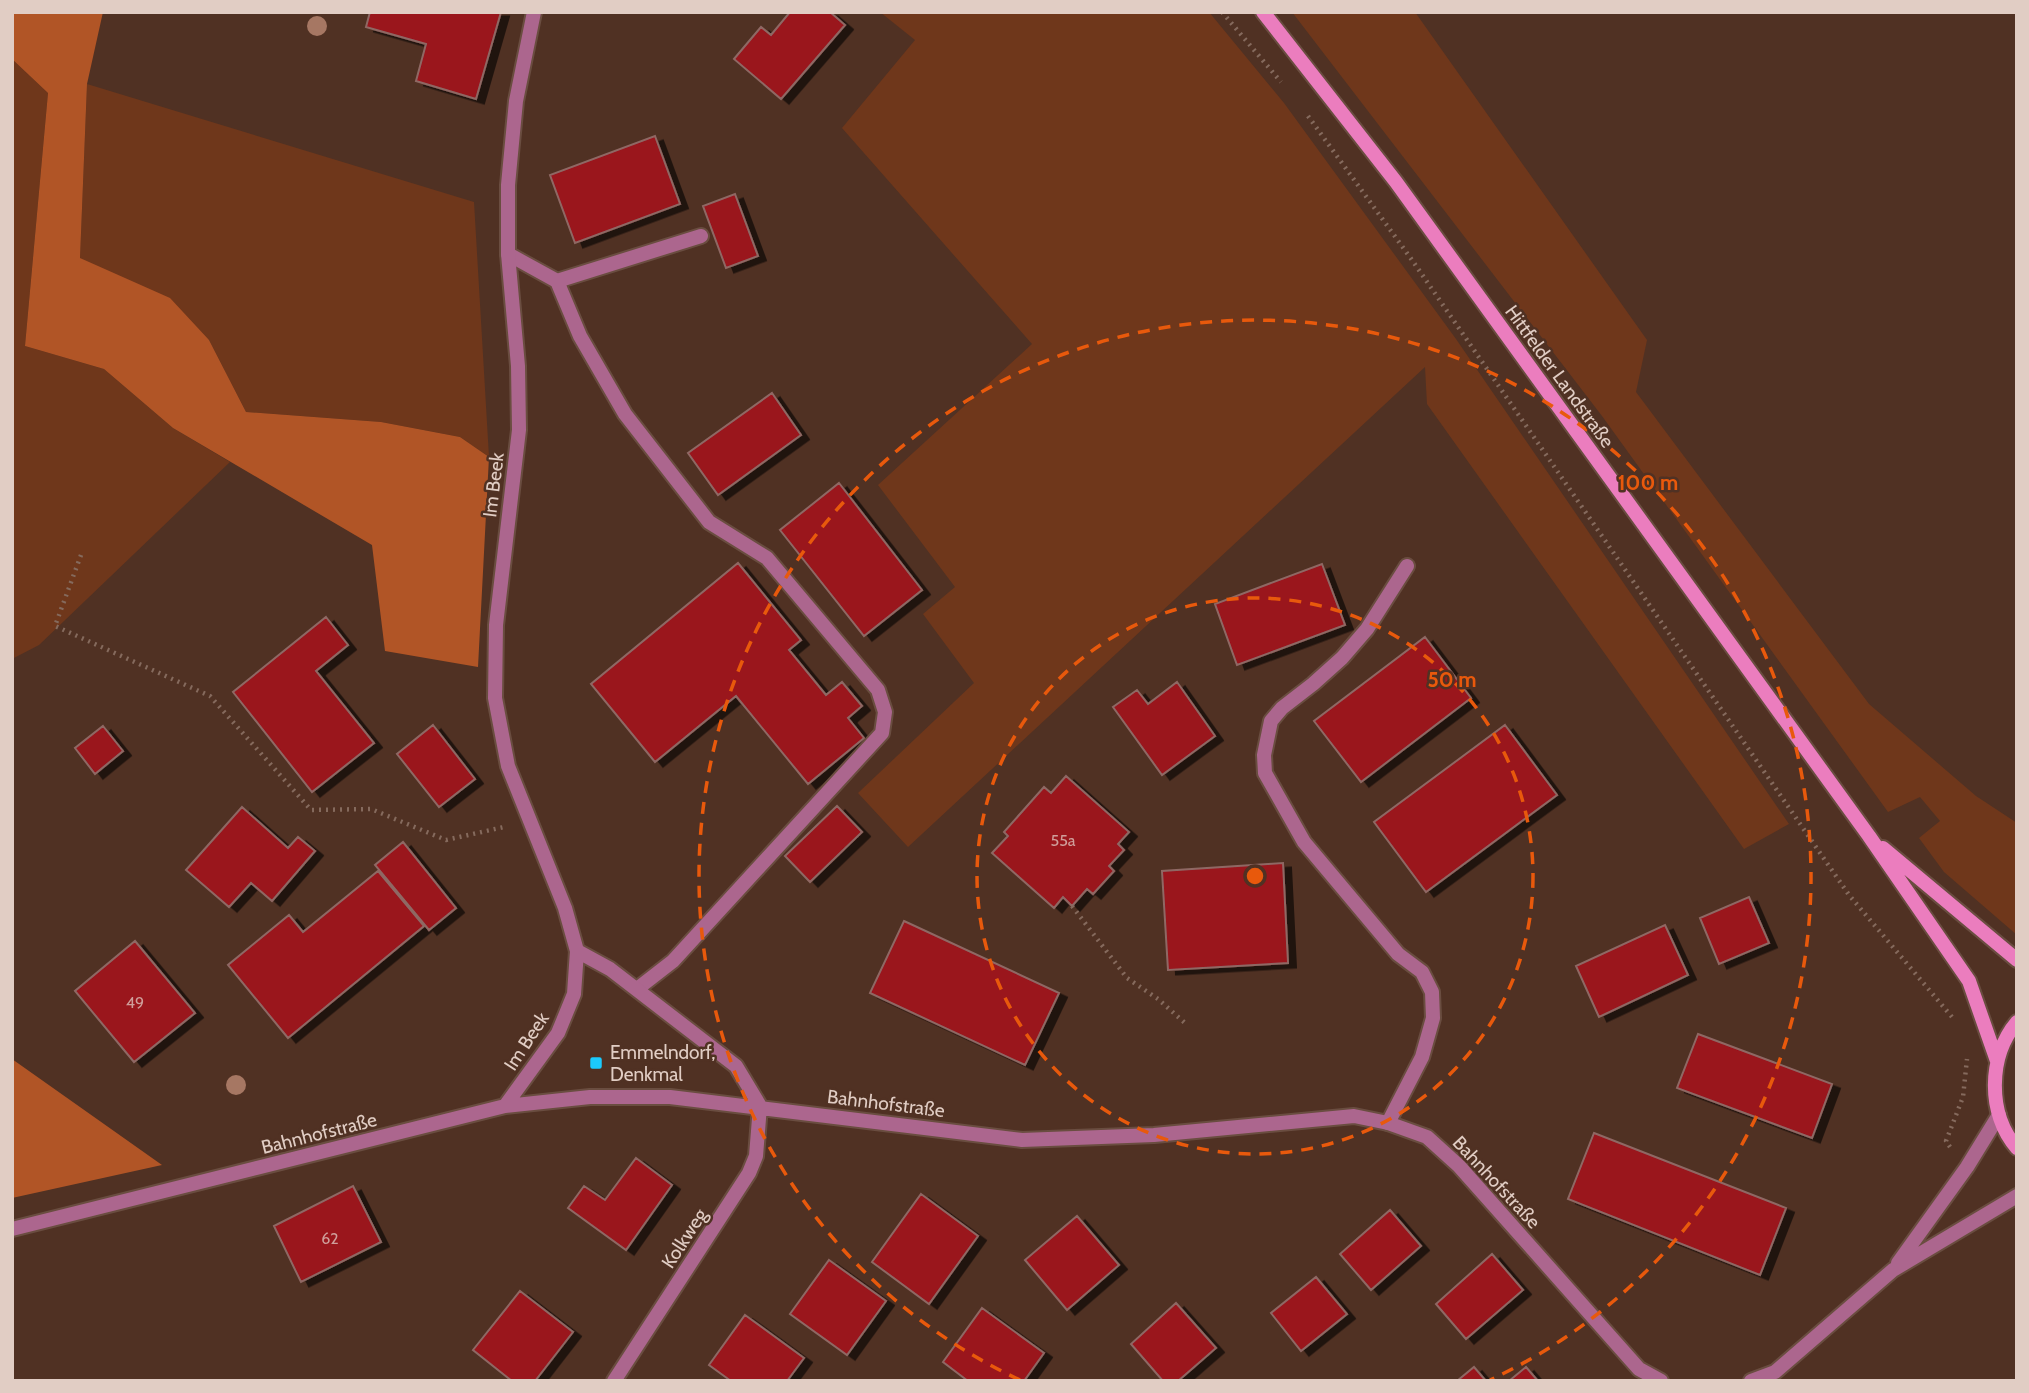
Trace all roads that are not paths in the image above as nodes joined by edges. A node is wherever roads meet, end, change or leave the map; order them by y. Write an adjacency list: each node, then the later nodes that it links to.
1 (534, 12): 4 (street, Im Beek)
2 (1263, 12): 7 (main road, Hittfelder Landstraße)
3 (701, 236): 5 (street)
4 (508, 254): 5 (street); 8 (street, Im Beek)
5 (557, 281): 10 (street)
6 (1407, 566): 16 (street)
7 (1869, 836): 9 (main road, Hittfelder Landstraße); 12 (main road, Hittfelder Landstraße)
8 (577, 951): 10 (street); 13 (street, Im Beek)
9 (2017, 960)
10 (637, 989): 14 (street)
11 (2017, 1022): 12 (main road, Hittfelder Landstraße)
12 (1997, 1061): 15 (main road, Hittfelder Landstraße)
13 (505, 1106): 14 (street, Bahnhofstraße); 19 (street, Bahnhofstraße)
14 (760, 1106): 16 (street, Bahnhofstraße); 21 (street, Kolkweg)
15 (1999, 1115): 17 (main road, Hittfelder Landstraße); 20 (street)
16 (1388, 1123): 22 (street, Bahnhofstraße)
17 (2017, 1148)
18 (2017, 1196): 20 (street)
19 (12, 1229)
20 (1893, 1270): 23 (street)
21 (620, 1379)
22 (1661, 1381)
23 (1751, 1381)

